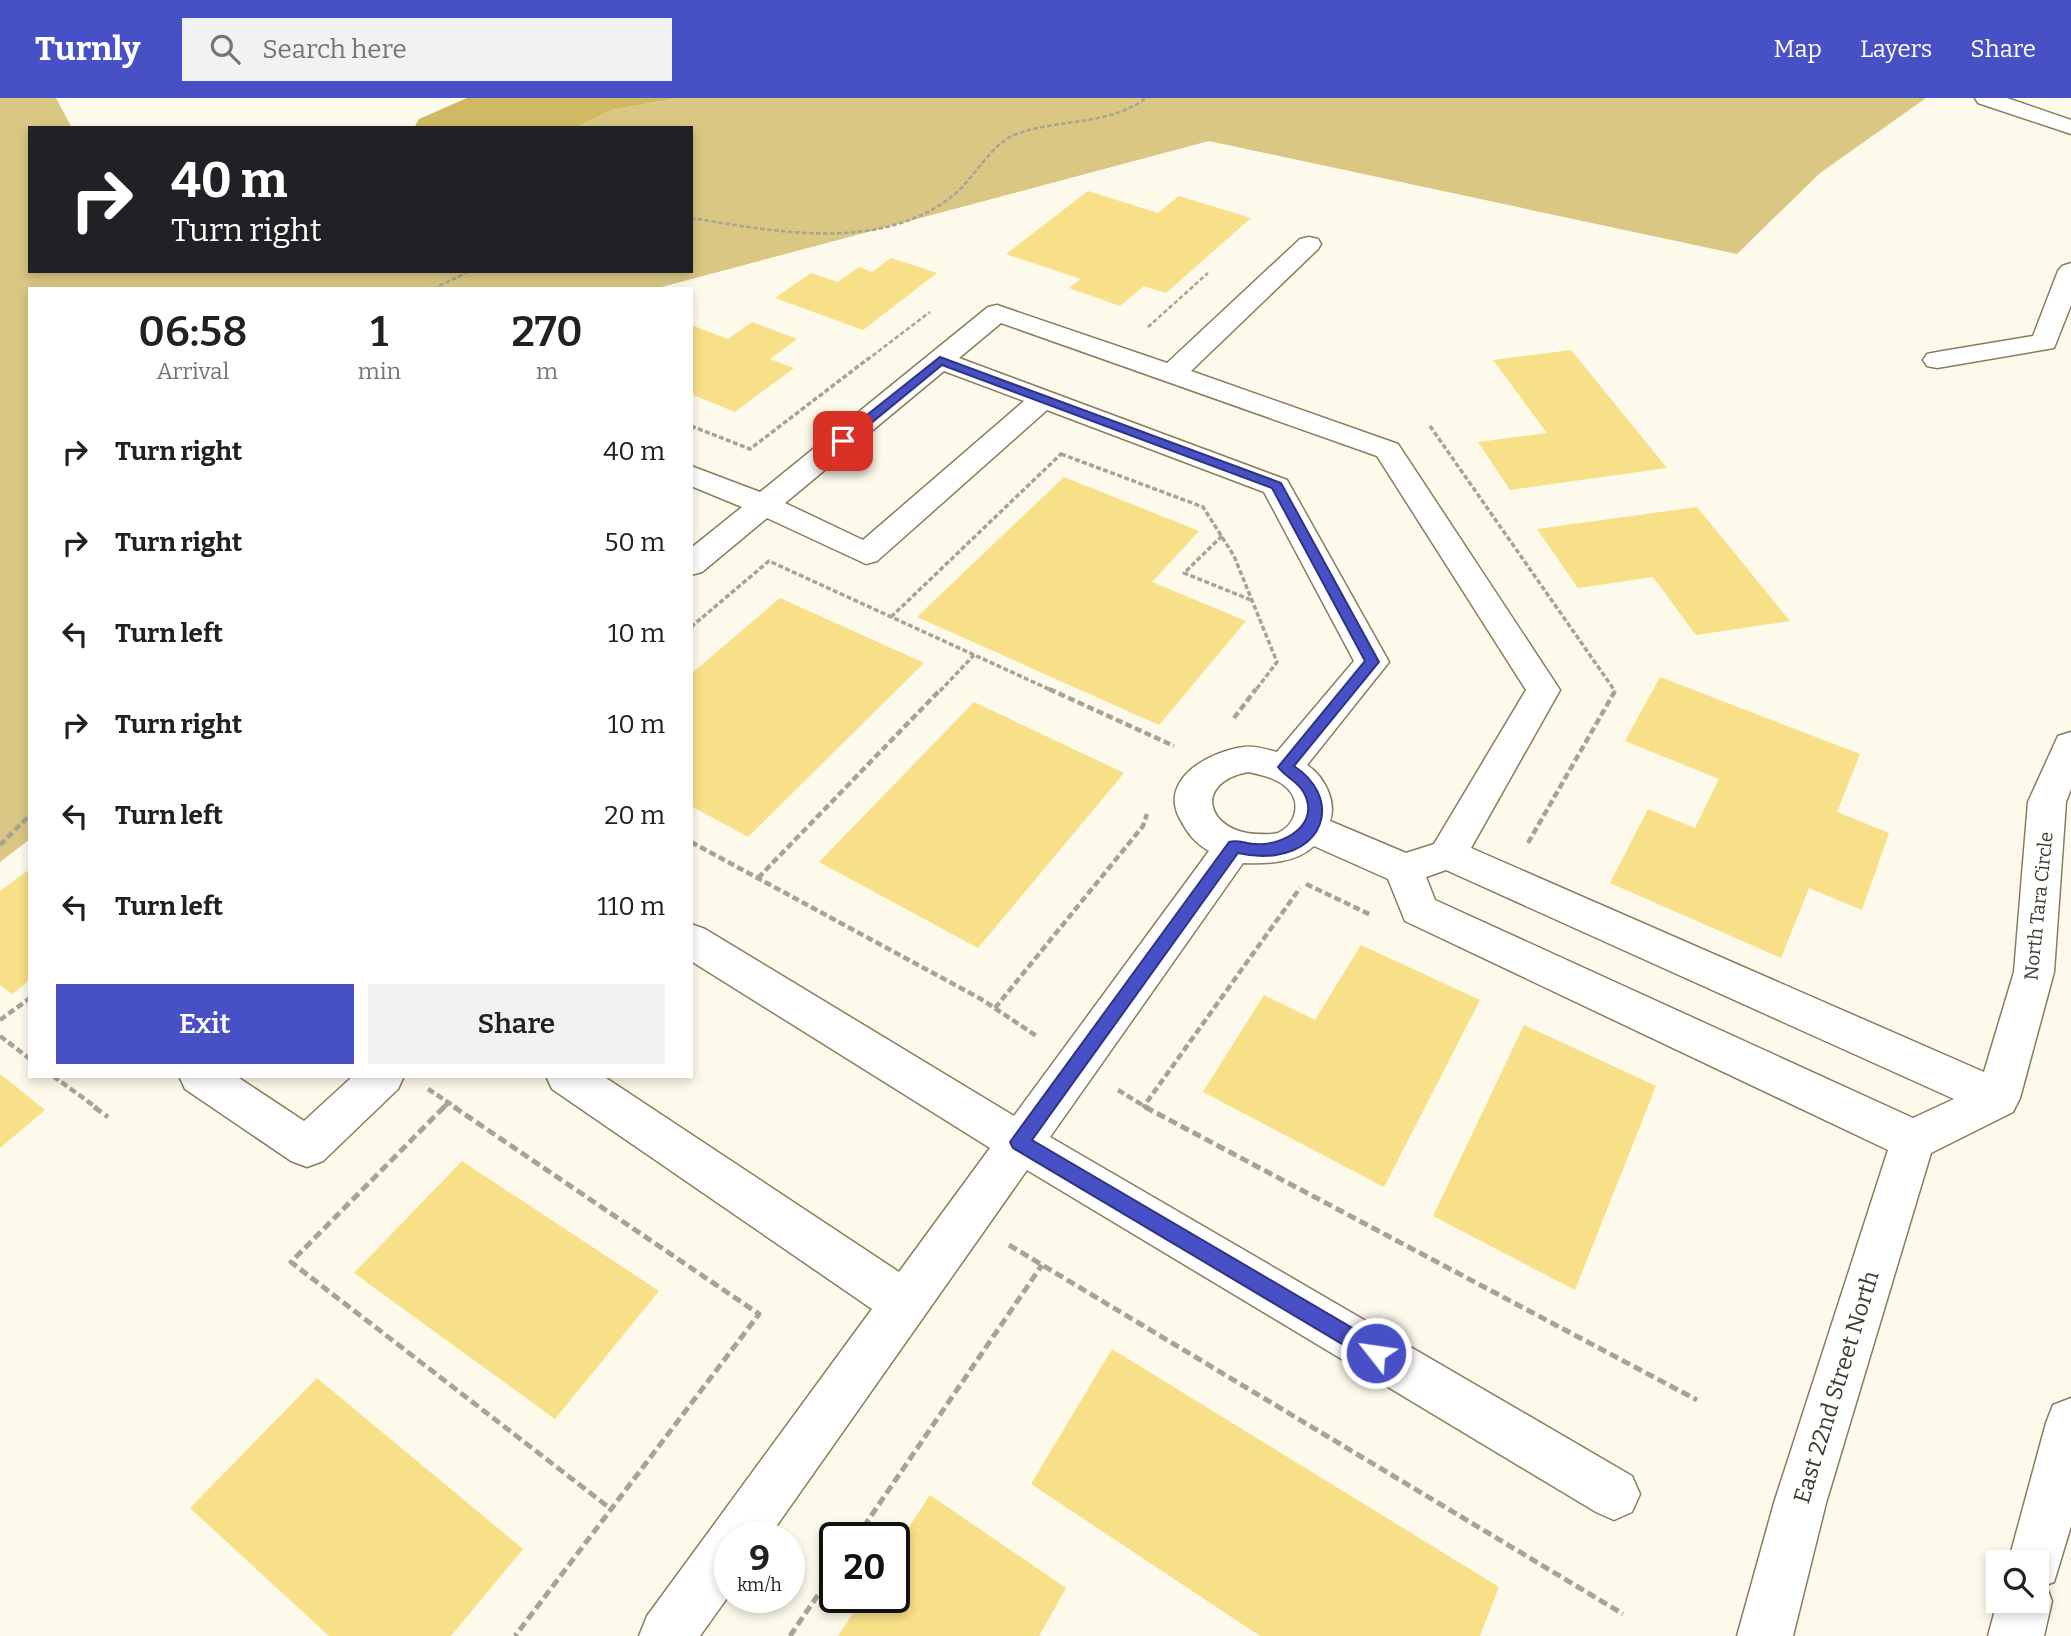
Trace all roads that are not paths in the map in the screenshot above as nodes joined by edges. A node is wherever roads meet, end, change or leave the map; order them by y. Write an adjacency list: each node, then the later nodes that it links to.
1 (1986, 98): 2 (street)
2 (2071, 127)
3 (1309, 244): 7 (street)
4 (2071, 271): 6 (street)
5 (940, 360): 7 (street); 8 (street); 10 (street)
6 (1937, 360)
7 (1171, 374): 16 (street)
8 (1043, 399): 10 (street); 13 (street)
9 (693, 476): 10 (street)
10 (765, 505): 11 (street)
11 (693, 563)
12 (2071, 745): 22 (street, North Tara Circle)
13 (1285, 767): 14 (street); 15 (street)
14 (1310, 828): 15 (street); 17 (street)
15 (1234, 846): 24 (street)
16 (1448, 854): 17 (street); 22 (street)
17 (1404, 869): 23 (street)
18 (693, 941): 24 (street)
19 (203, 1078): 21 (street)
20 (570, 1078): 25 (street)
21 (401, 1080)
22 (1998, 1098): 23 (street)
23 (1913, 1140): 33 (street, East 22nd Street North)
24 (1019, 1142): 25 (street); 27 (street)
25 (904, 1303): 28 (street)
26 (2071, 1423): 29 (street)
27 (1614, 1494)
28 (748, 1522)
29 (2038, 1550)
30 (714, 1570): 32 (street)
31 (2022, 1613): 34 (street)
32 (667, 1636)
33 (1765, 1636)
34 (2016, 1636)

